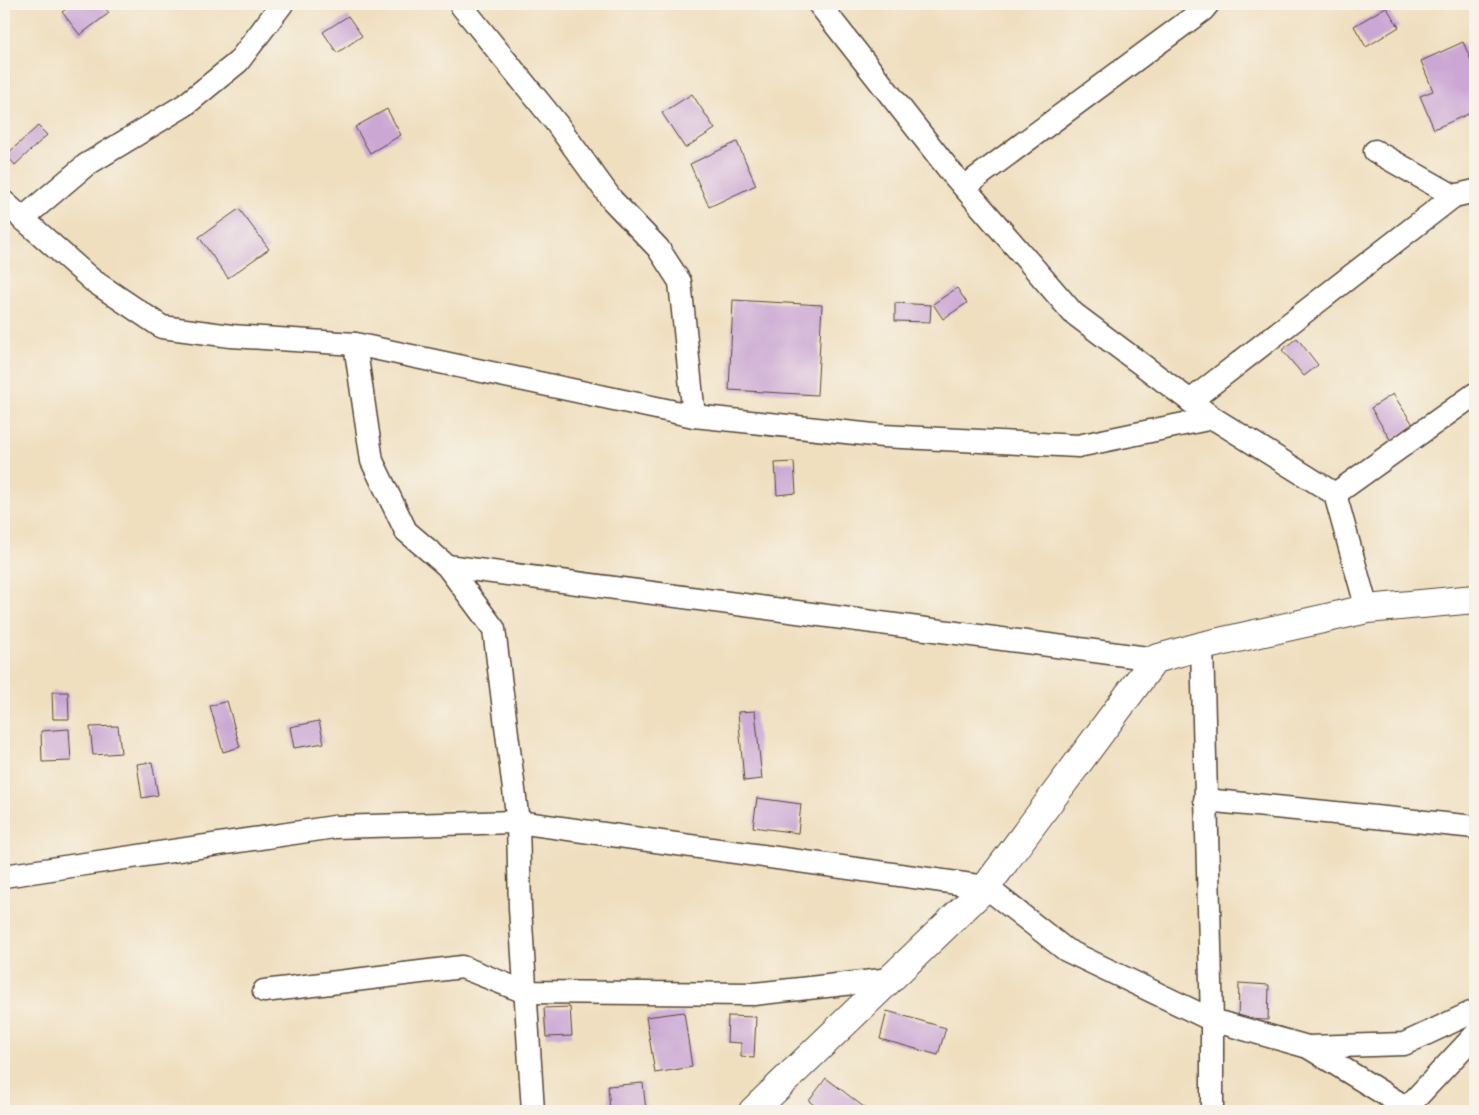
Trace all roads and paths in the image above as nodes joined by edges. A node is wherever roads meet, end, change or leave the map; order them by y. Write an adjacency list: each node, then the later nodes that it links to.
1 (282, 4): 9 (street)
2 (460, 4): 13 (street)
3 (819, 4): 6 (street)
4 (1203, 6): 6 (street)
5 (1376, 151): 7 (street)
6 (964, 187): 12 (street)
7 (1465, 194): 12 (street)
8 (4, 202): 9 (street)
9 (22, 219): 10 (street)
10 (355, 344): 13 (street); 16 (street)
11 (1475, 394): 15 (street)
12 (1190, 401): 14 (street)
13 (694, 416): 14 (street)
14 (1213, 418): 15 (street)
15 (1336, 494): 18 (street)
16 (447, 566): 20 (street); 22 (street)
17 (1475, 598): 18 (main road)
18 (1366, 609): 19 (main road)
19 (1202, 646): 20 (main road); 21 (street)
20 (1155, 659): 25 (main road)
21 (1205, 800): 23 (street); 30 (street)
22 (518, 822): 24 (street); 25 (street); 28 (street)
23 (1475, 828)
24 (4, 876)
25 (986, 887): 26 (main road); 30 (street)
26 (891, 979): 28 (street); 35 (main road)
27 (264, 991): 28 (street)
28 (525, 992): 34 (street)
29 (1475, 1011): 32 (street)
30 (1212, 1020): 32 (street); 36 (street)
31 (1475, 1035): 33 (street)
32 (1308, 1047): 33 (street)
33 (1408, 1110)
34 (533, 1111)
35 (753, 1111)
36 (1212, 1111)

